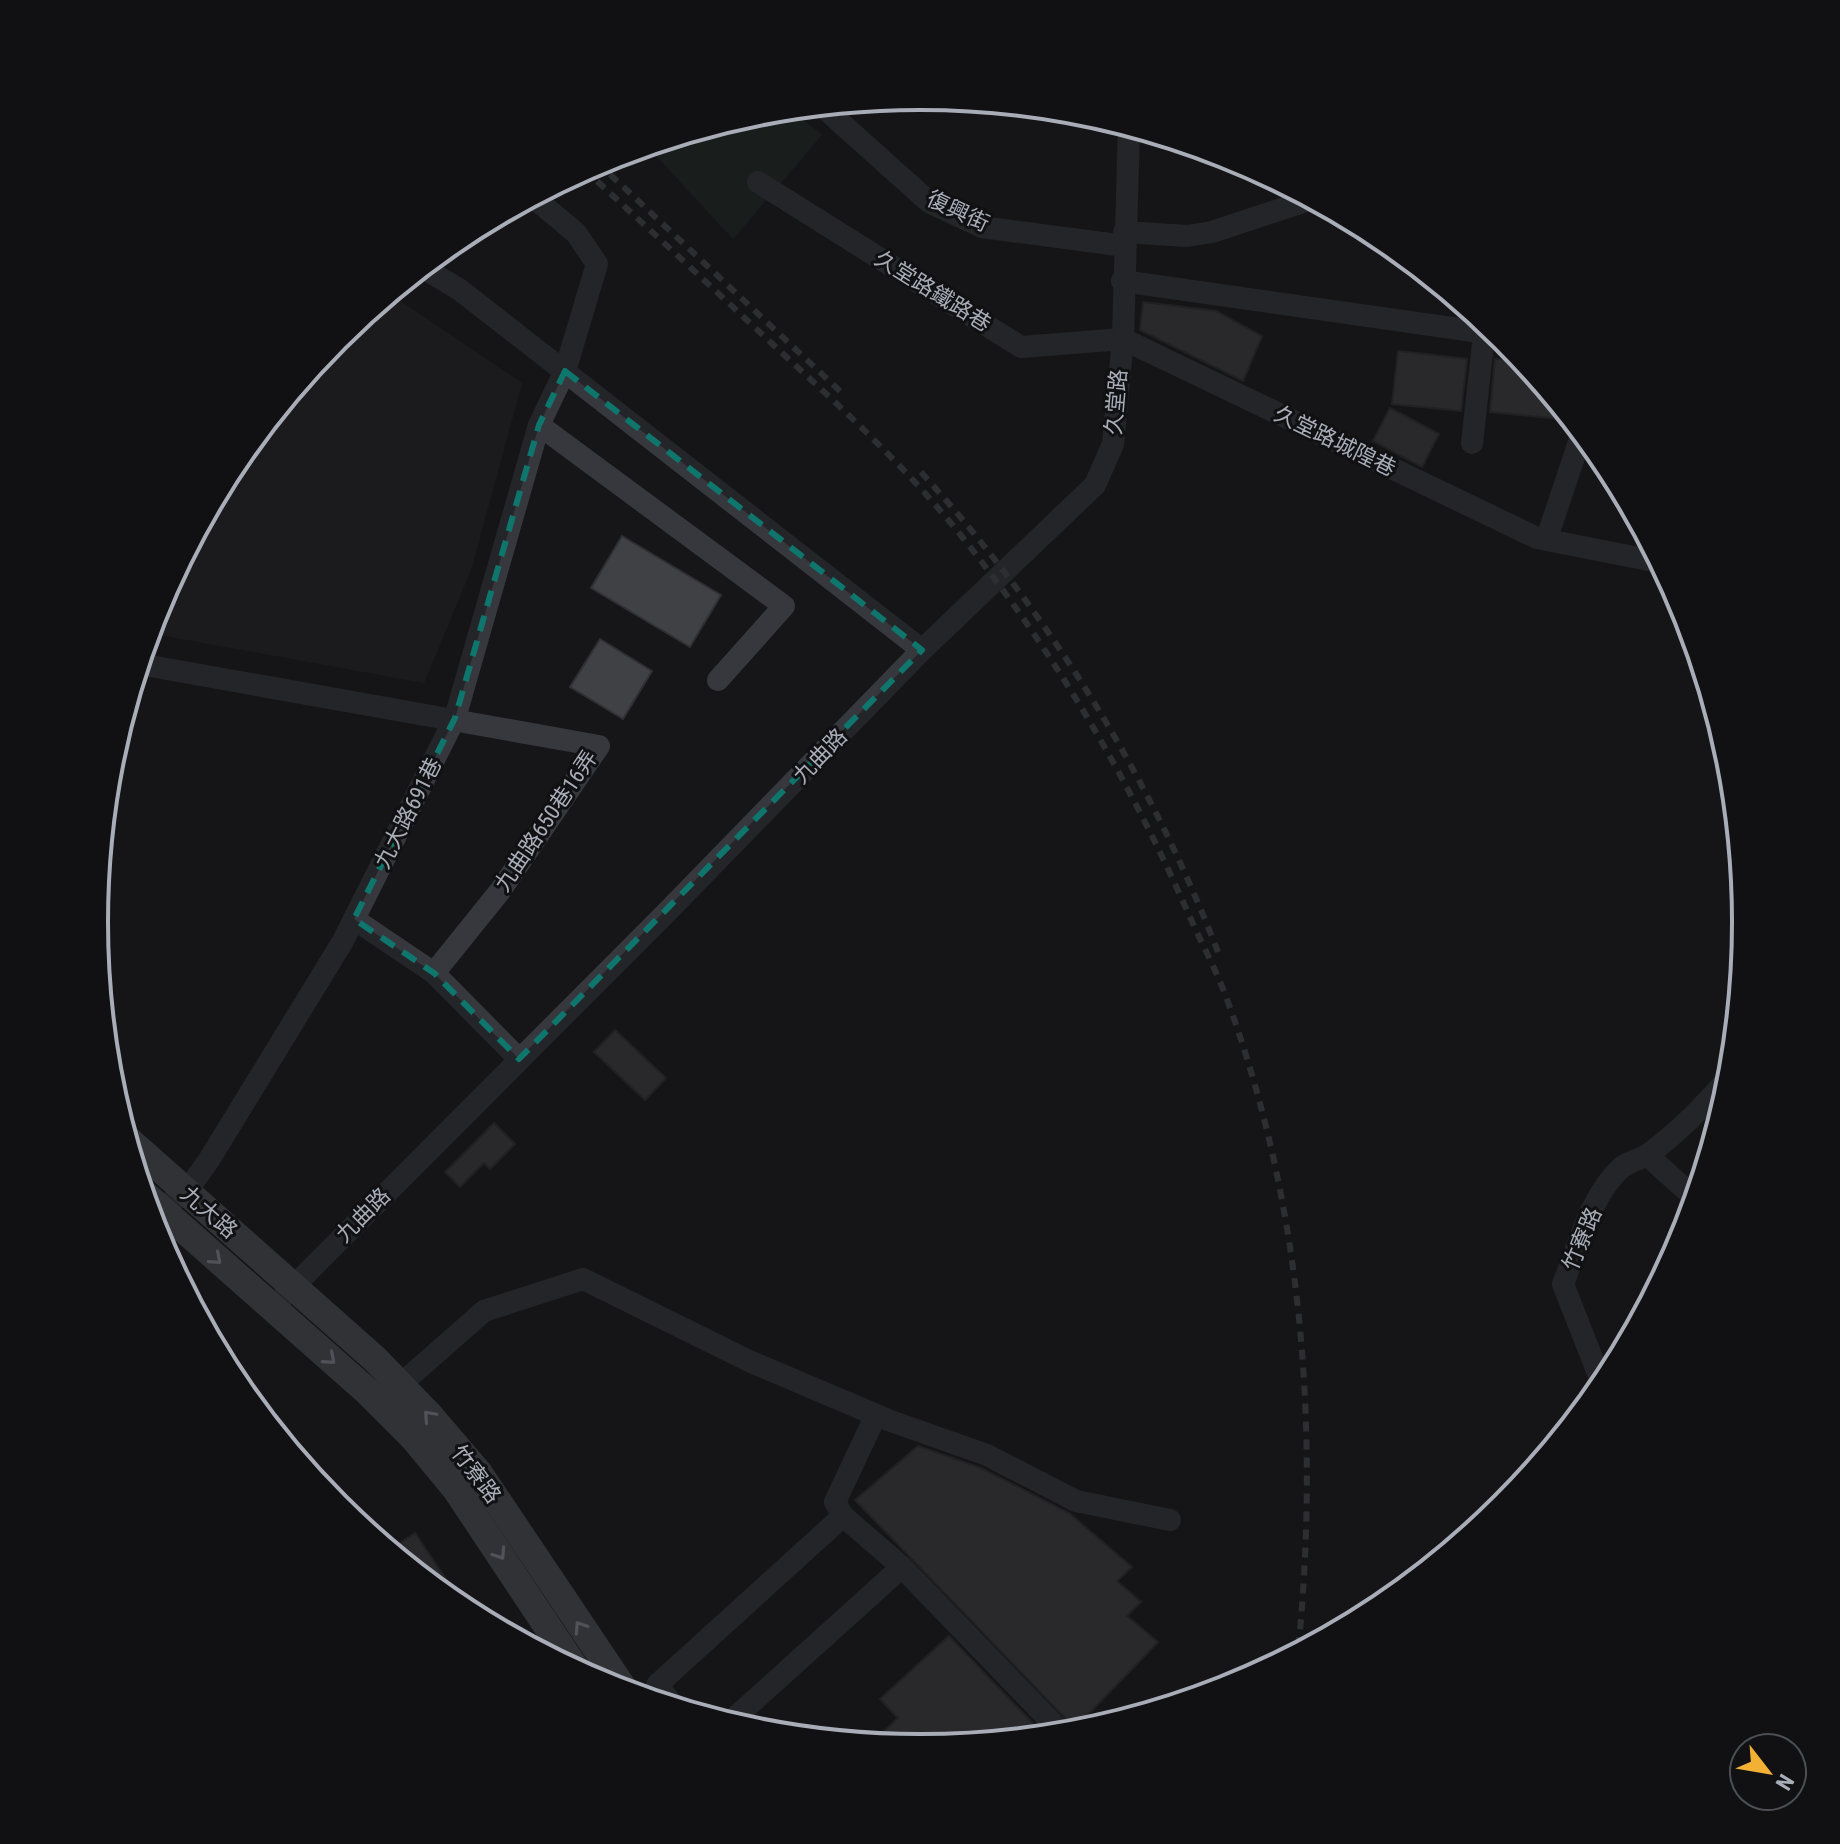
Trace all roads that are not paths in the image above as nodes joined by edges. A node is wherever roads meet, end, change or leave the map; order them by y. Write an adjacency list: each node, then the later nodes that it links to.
1 (832, 115): 6 (street, 復興街)
2 (1129, 138): 6 (street, 久堂路)
3 (758, 182): 10 (street, 久堂路鐵路巷)
4 (542, 204): 12 (street, 九大路691巷)
5 (1297, 204): 6 (street, 復興街)
6 (1125, 239): 8 (street, 久堂路)
7 (432, 273): 12 (street)
8 (1122, 281): 9 (street); 10 (street, 久堂路)
9 (1478, 333)
10 (1123, 339): 16 (street, 久堂路城隍巷); 18 (street, 久堂路)
11 (1490, 345): 14 (street)
12 (565, 371): 13 (street, 九大路691巷); 18 (street)
13 (539, 425): 20 (street); 21 (street, 九大路691巷)
14 (1472, 443)
15 (1577, 447): 16 (street)
16 (1547, 538): 17 (street, 久堂路城隍巷)
17 (1646, 559)
18 (922, 650): 24 (street, 九曲路)
19 (150, 666): 21 (street)
20 (718, 680)
21 (455, 718): 22 (street, 九大路691巷); 23 (street, 九曲路650巷16弄)
22 (354, 919): 23 (street); 29 (street, 九大路691巷)
23 (434, 973): 24 (street)
24 (519, 1059): 32 (street, 九曲路)
25 (1712, 1095): 27 (street, 竹寮路)
26 (142, 1153): 29 (main road, 九大路)
27 (1647, 1155): 28 (street); 34 (street, 竹寮路)
28 (1686, 1190)
29 (186, 1192): 30 (street, 九大路691巷); 32 (main road, 九大路)
30 (159, 1205)
31 (165, 1220): 33 (main road, 九大路, one-way to 33)
32 (293, 1285): 33 (street, 九曲路); 35 (main road, 竹寮路)
33 (272, 1308): 37 (main road, 竹寮路, one-way to 37)
34 (1597, 1370)
35 (400, 1385): 36 (street); 37 (main road, 竹寮路, one-way to 35)
36 (876, 1415): 38 (street); 39 (street)
37 (484, 1505): 41 (main road, 竹寮路, one-way to 41); 42 (main road, 竹寮路, one-way to 37)
38 (843, 1516): 40 (street); 43 (street)
39 (1170, 1520)
40 (902, 1567): 44 (street); 45 (street)
41 (567, 1653)
42 (611, 1673)
43 (663, 1692)
44 (740, 1713)
45 (1052, 1723)

